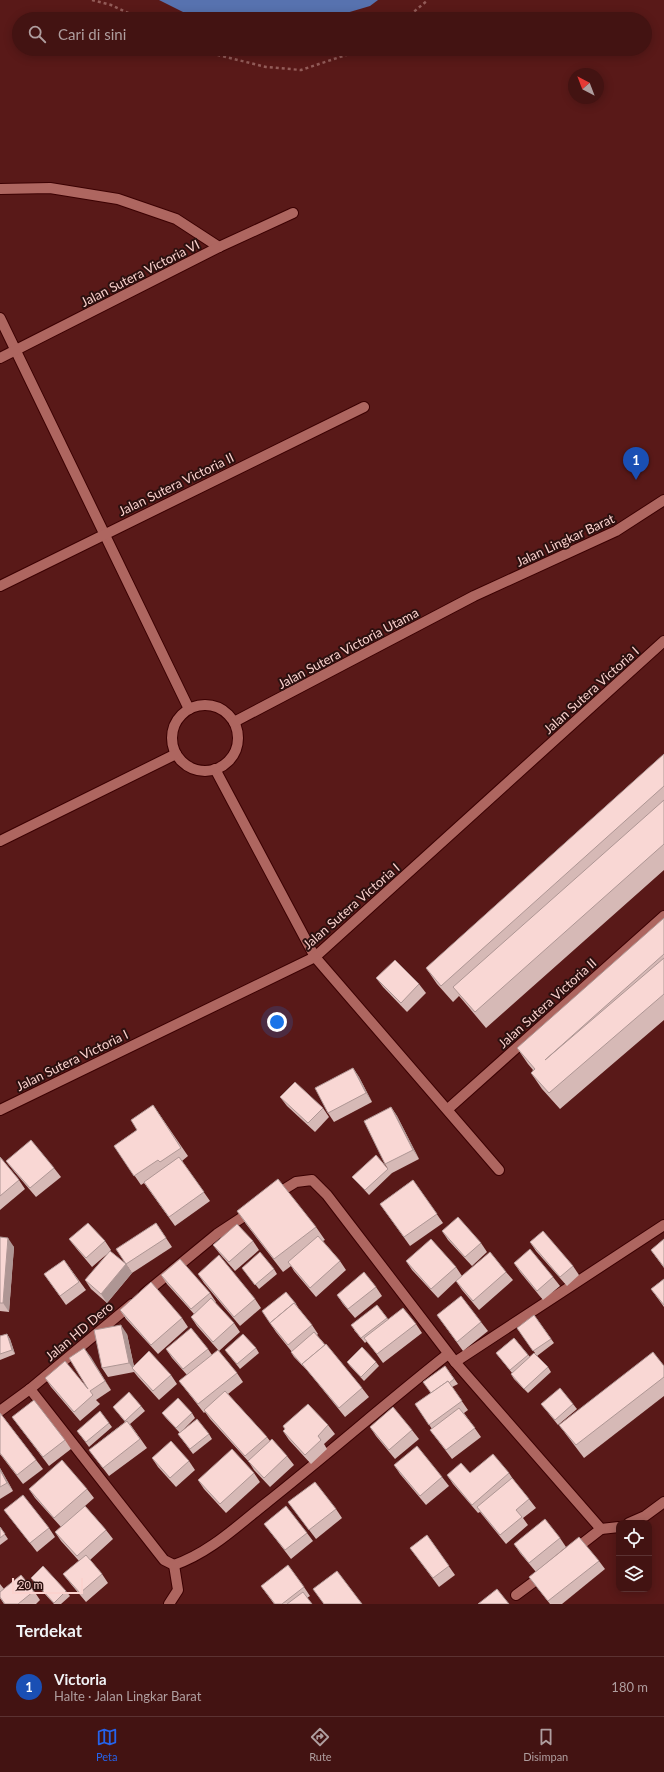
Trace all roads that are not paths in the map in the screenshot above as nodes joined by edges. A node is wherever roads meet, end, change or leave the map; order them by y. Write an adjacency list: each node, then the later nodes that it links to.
1 (0, 188): 3 (street)
2 (293, 213): 3 (street, Jalan Sutera Victoria VI)
3 (219, 247): 5 (street, Jalan Sutera Victoria VI)
4 (0, 318): 5 (street)
5 (16, 351): 6 (street, Jalan Sutera Victoria VI); 9 (street)
6 (0, 358)
7 (364, 407): 9 (street, Jalan Sutera Victoria II)
8 (664, 500): 11 (street, Jalan Lingkar Barat)
9 (104, 534): 10 (street, Jalan Sutera Victoria II); 13 (street)
10 (0, 586)
11 (474, 596): 14 (street, Jalan Sutera Victoria Utama)
12 (664, 641): 19 (street, Jalan Sutera Victoria I)
13 (189, 709): 14 (street); 15 (street)
14 (234, 722): 16 (street)
15 (176, 754): 16 (street); 17 (street)
16 (215, 769): 19 (street)
17 (0, 841)
18 (664, 916): 20 (street, Jalan Sutera Victoria II)
19 (315, 957): 20 (street); 21 (street, Jalan Sutera Victoria I)
20 (448, 1109): 22 (street)
21 (0, 1110)
22 (500, 1170)
23 (664, 1225): 25 (street)
24 (448, 1354): 25 (street); 26 (street, Jalan HD Dero); 33 (street)
25 (455, 1362): 31 (street)
26 (30, 1389): 27 (street, Jalan HD Dero); 33 (street)
27 (0, 1411)
28 (664, 1502): 29 (street)
29 (636, 1520)
30 (616, 1527): 31 (street)
31 (601, 1529): 32 (street)
32 (565, 1558)
33 (174, 1565): 36 (street)
34 (553, 1567): 35 (street)
35 (516, 1595)
36 (169, 1604)

